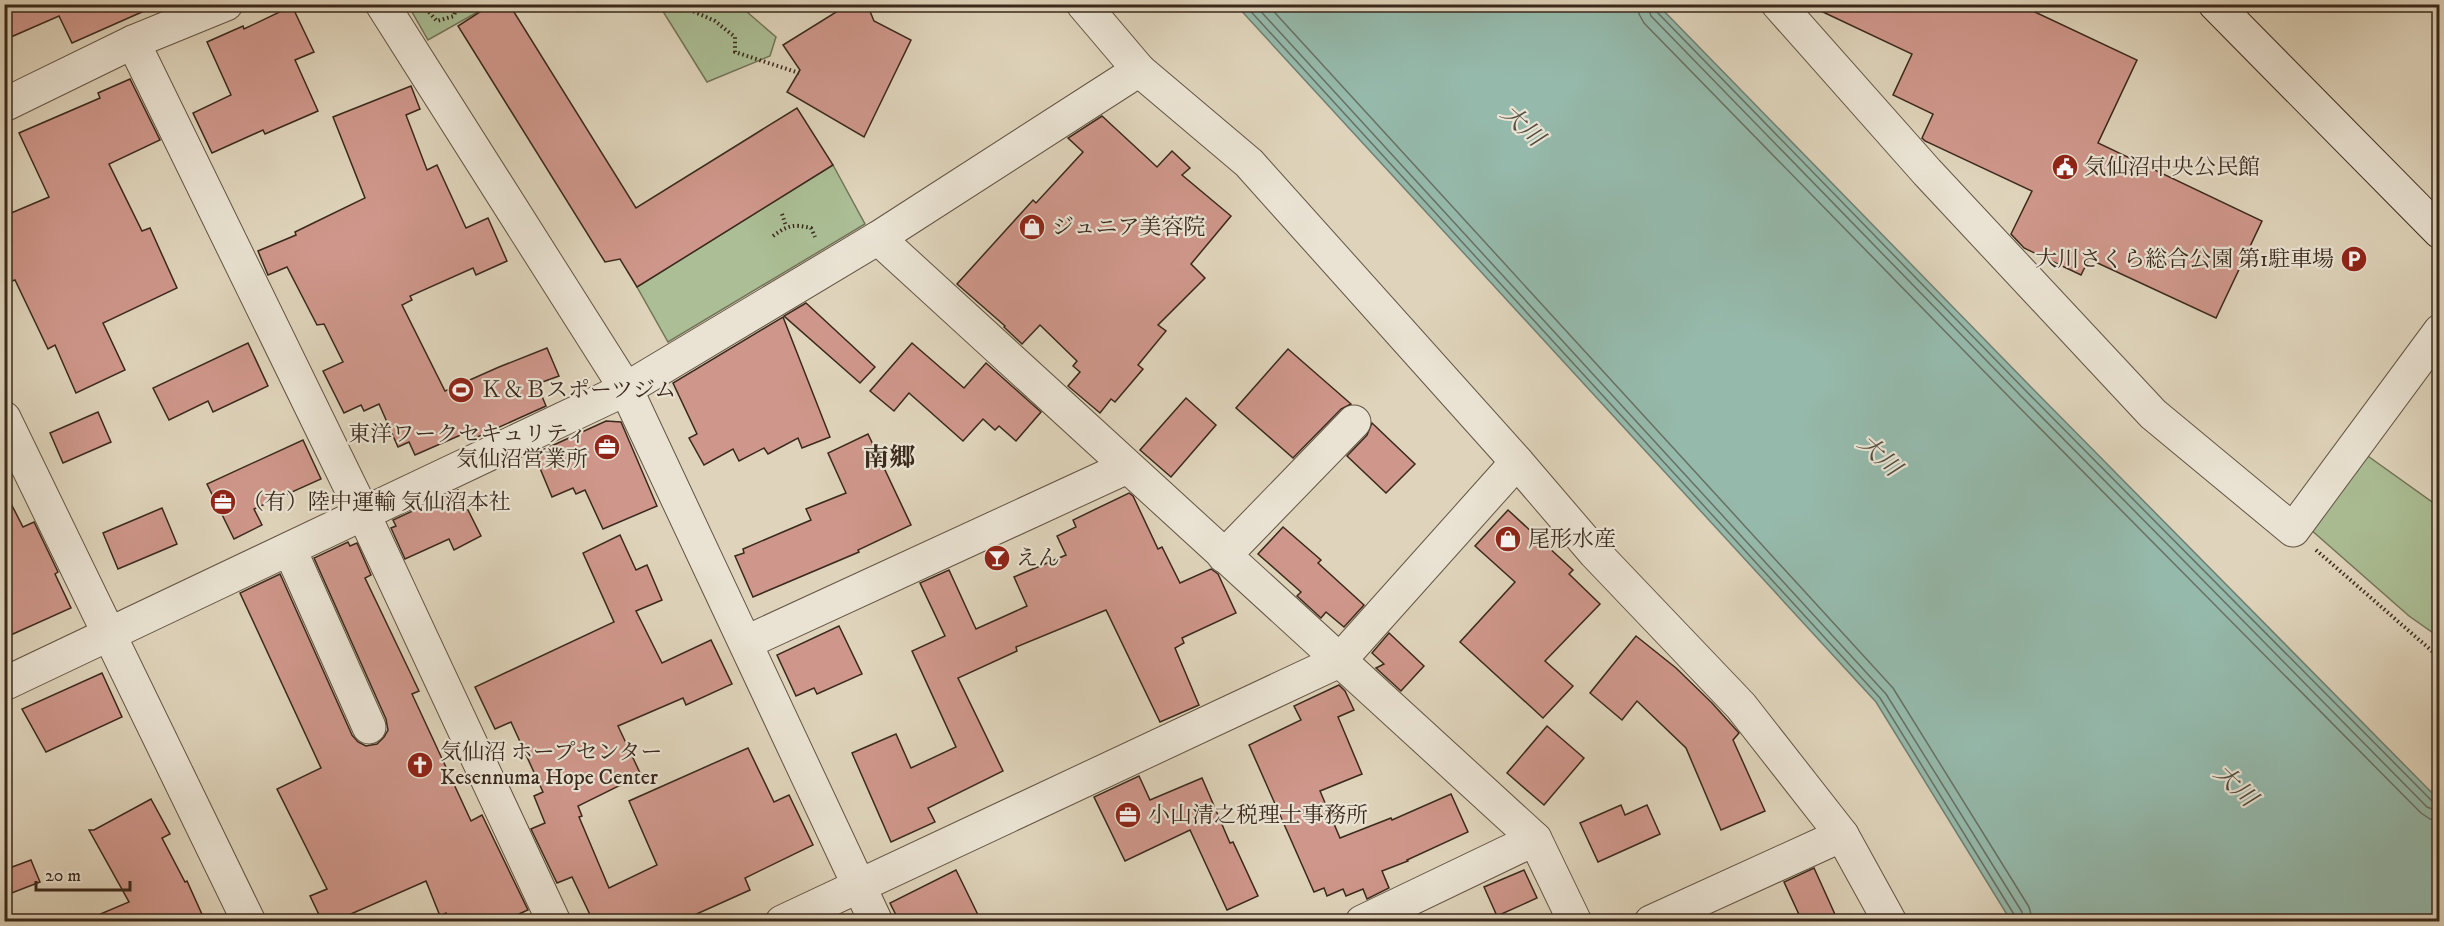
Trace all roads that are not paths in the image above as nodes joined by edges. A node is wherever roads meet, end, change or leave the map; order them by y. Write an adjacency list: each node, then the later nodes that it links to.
1 (226, 4): 6 (street)
2 (382, 4): 12 (street)
3 (1083, 4): 7 (street)
4 (1778, 4): 11 (street)
5 (2215, 4): 9 (street)
6 (133, 42): 8 (street); 17 (street)
7 (1139, 70): 10 (street); 15 (street)
8 (4, 105)
9 (2439, 232)
10 (878, 238): 12 (street); 16 (street)
11 (2439, 332)
12 (626, 389): 17 (street); 21 (street)
13 (4, 418): 20 (street)
14 (1354, 422): 19 (street)
15 (1517, 462): 22 (street); 25 (street)
16 (1127, 467): 19 (street); 21 (street)
17 (364, 515): 18 (street); 29 (street)
18 (290, 550): 20 (street); 24 (street)
19 (1224, 556): 22 (street)
20 (109, 636): 23 (street); 28 (street)
21 (747, 642): 27 (street)
22 (1339, 661): 26 (street); 27 (street)
23 (4, 684)
24 (369, 727)
25 (1842, 835): 34 (street); 35 (street)
26 (1535, 839): 32 (street); 33 (street)
27 (860, 885): 30 (street); 31 (street)
28 (249, 921)
29 (554, 921)
30 (782, 921)
31 (876, 921)
32 (1362, 921)
33 (1575, 921)
34 (1651, 921)
35 (1890, 921)

